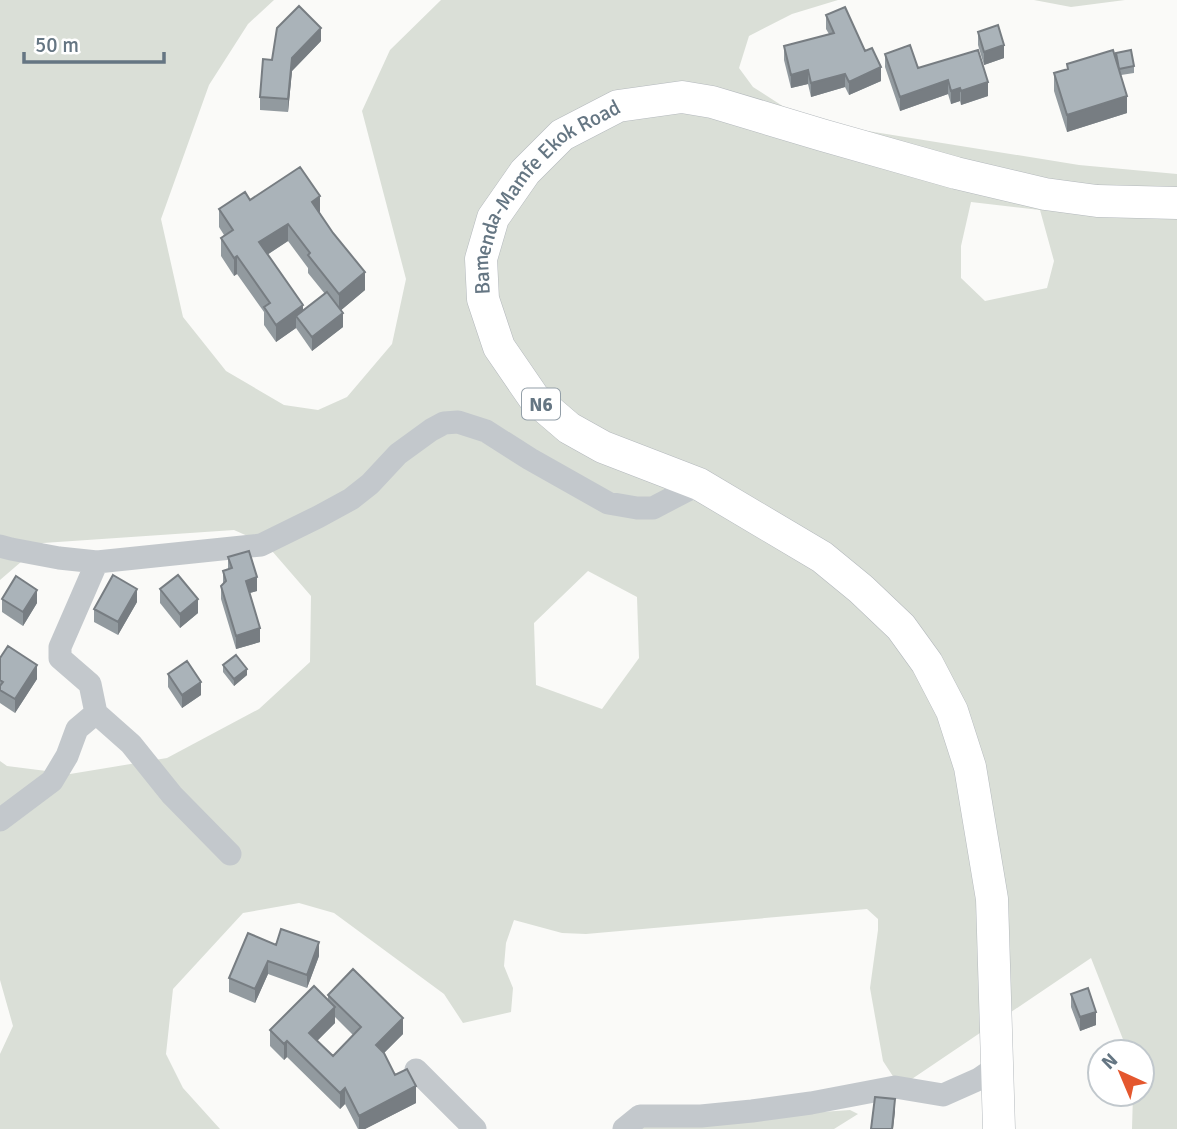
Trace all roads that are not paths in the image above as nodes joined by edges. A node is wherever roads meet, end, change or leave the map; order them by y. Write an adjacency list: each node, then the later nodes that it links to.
1 (1177, 203): 2 (highway, Bamenda-Mamfe Ekok Road / N6)
2 (699, 484): 4 (street); 8 (highway, Bamenda-Mamfe Ekok Road / N6)
3 (0, 545): 4 (street)
4 (97, 562): 5 (street)
5 (96, 713): 6 (street); 7 (street)
6 (0, 820)
7 (230, 854)
8 (998, 1066): 11 (street); 12 (highway, Bamenda-Mamfe Ekok Road / N6)
9 (416, 1070): 10 (street)
10 (475, 1129)
11 (624, 1129)
12 (999, 1129)

